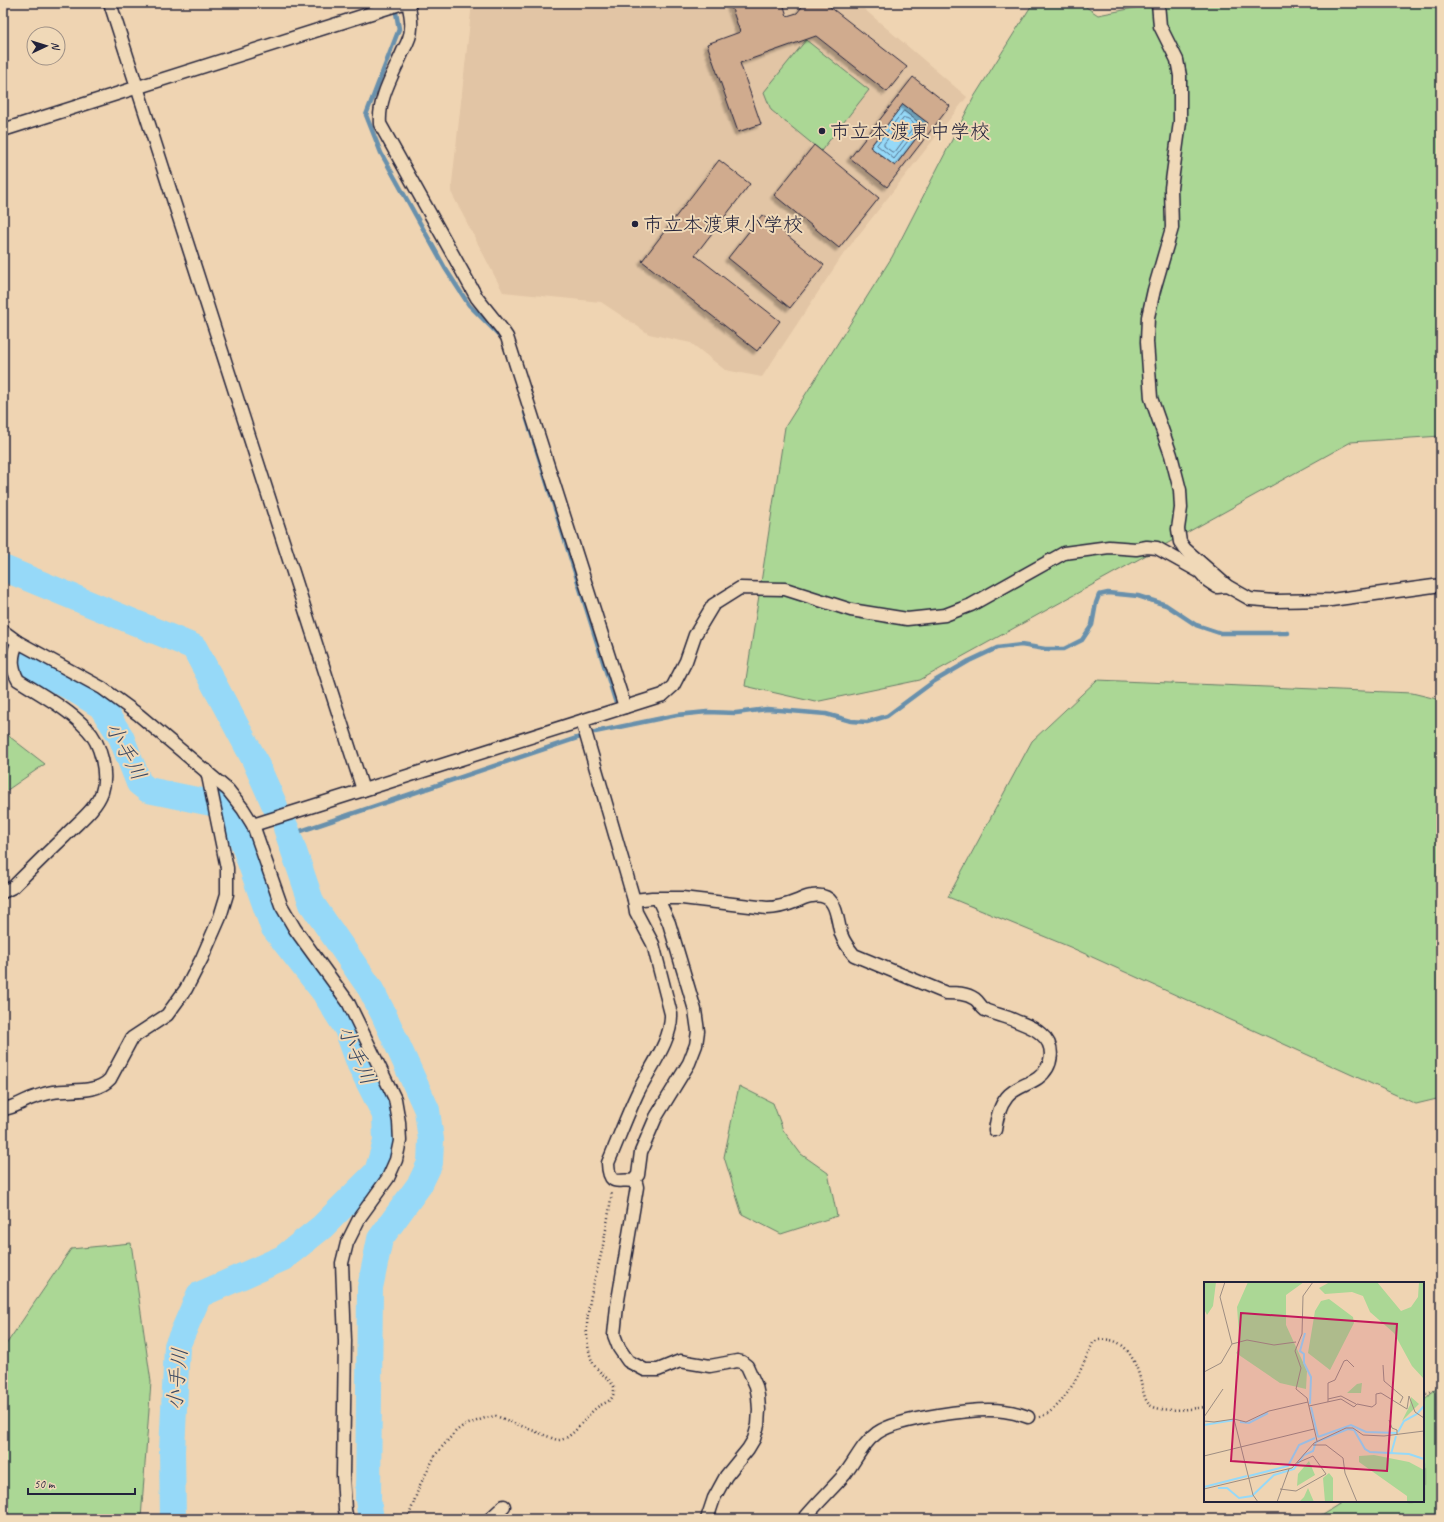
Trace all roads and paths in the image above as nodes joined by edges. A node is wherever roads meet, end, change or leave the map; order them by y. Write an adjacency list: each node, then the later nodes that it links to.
1 (110, 3): 5 (street)
2 (408, 3): 11 (street)
3 (1158, 3): 8 (street)
4 (398, 4): 5 (street)
5 (137, 87): 6 (street); 14 (street)
6 (3, 130)
7 (1441, 585): 8 (street)
8 (1227, 586): 11 (street)
9 (3, 631): 10 (street)
10 (15, 651): 13 (street); 16 (street)
11 (625, 707): 12 (street)
12 (582, 721): 14 (street); 18 (street)
13 (207, 771): 15 (street); 19 (street)
14 (363, 790): 15 (street)
15 (253, 825): 28 (street)
16 (3, 892)
17 (658, 899): 18 (street); 20 (street); 22 (street)
18 (634, 900): 21 (street)
19 (3, 1109)
20 (995, 1130)
21 (613, 1180): 22 (street); 29 (path)
22 (633, 1181): 31 (street)
23 (1441, 1387): 24 (path)
24 (1424, 1396)
25 (1204, 1407): 26 (path)
26 (1028, 1417): 32 (street)
27 (504, 1506): 30 (street)
28 (348, 1519)
29 (408, 1519)
30 (490, 1519)
31 (707, 1519)
32 (804, 1519)

